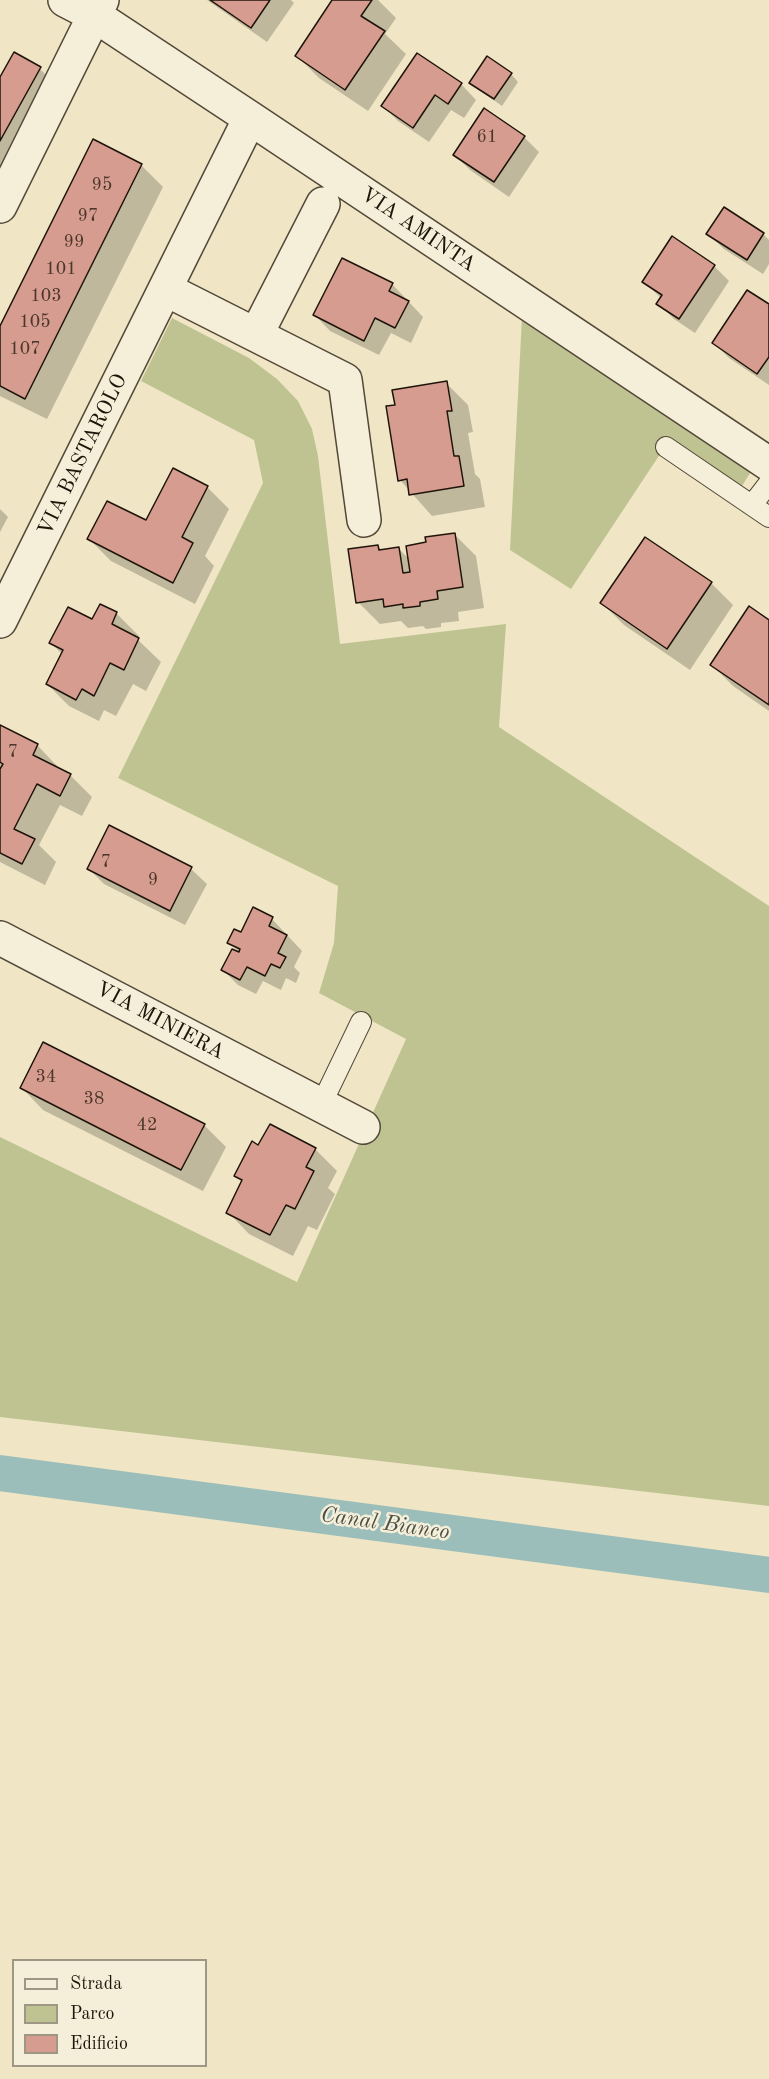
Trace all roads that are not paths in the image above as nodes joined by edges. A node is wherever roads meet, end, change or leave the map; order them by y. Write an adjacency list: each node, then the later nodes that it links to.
1 (65, 0): 2 (street, VIA AMINTA)
2 (98, 8): 3 (street, VIA AMINTA); 5 (street)
3 (250, 118): 6 (street, VIA BASTAROLO); 9 (street, VIA AMINTA)
4 (323, 204): 7 (street)
5 (0, 206)
6 (165, 289): 7 (street); 14 (street, VIA BASTAROLO)
7 (256, 335): 13 (street)
8 (666, 447): 11 (lane)
9 (769, 464)
10 (769, 483): 11 (lane)
11 (752, 505): 12 (lane)
12 (769, 517)
13 (364, 520)
14 (0, 621)
15 (0, 938): 17 (street, VIA MINIERA)
16 (361, 1022): 17 (lane)
17 (321, 1105): 18 (street, VIA MINIERA)
18 (363, 1127)

